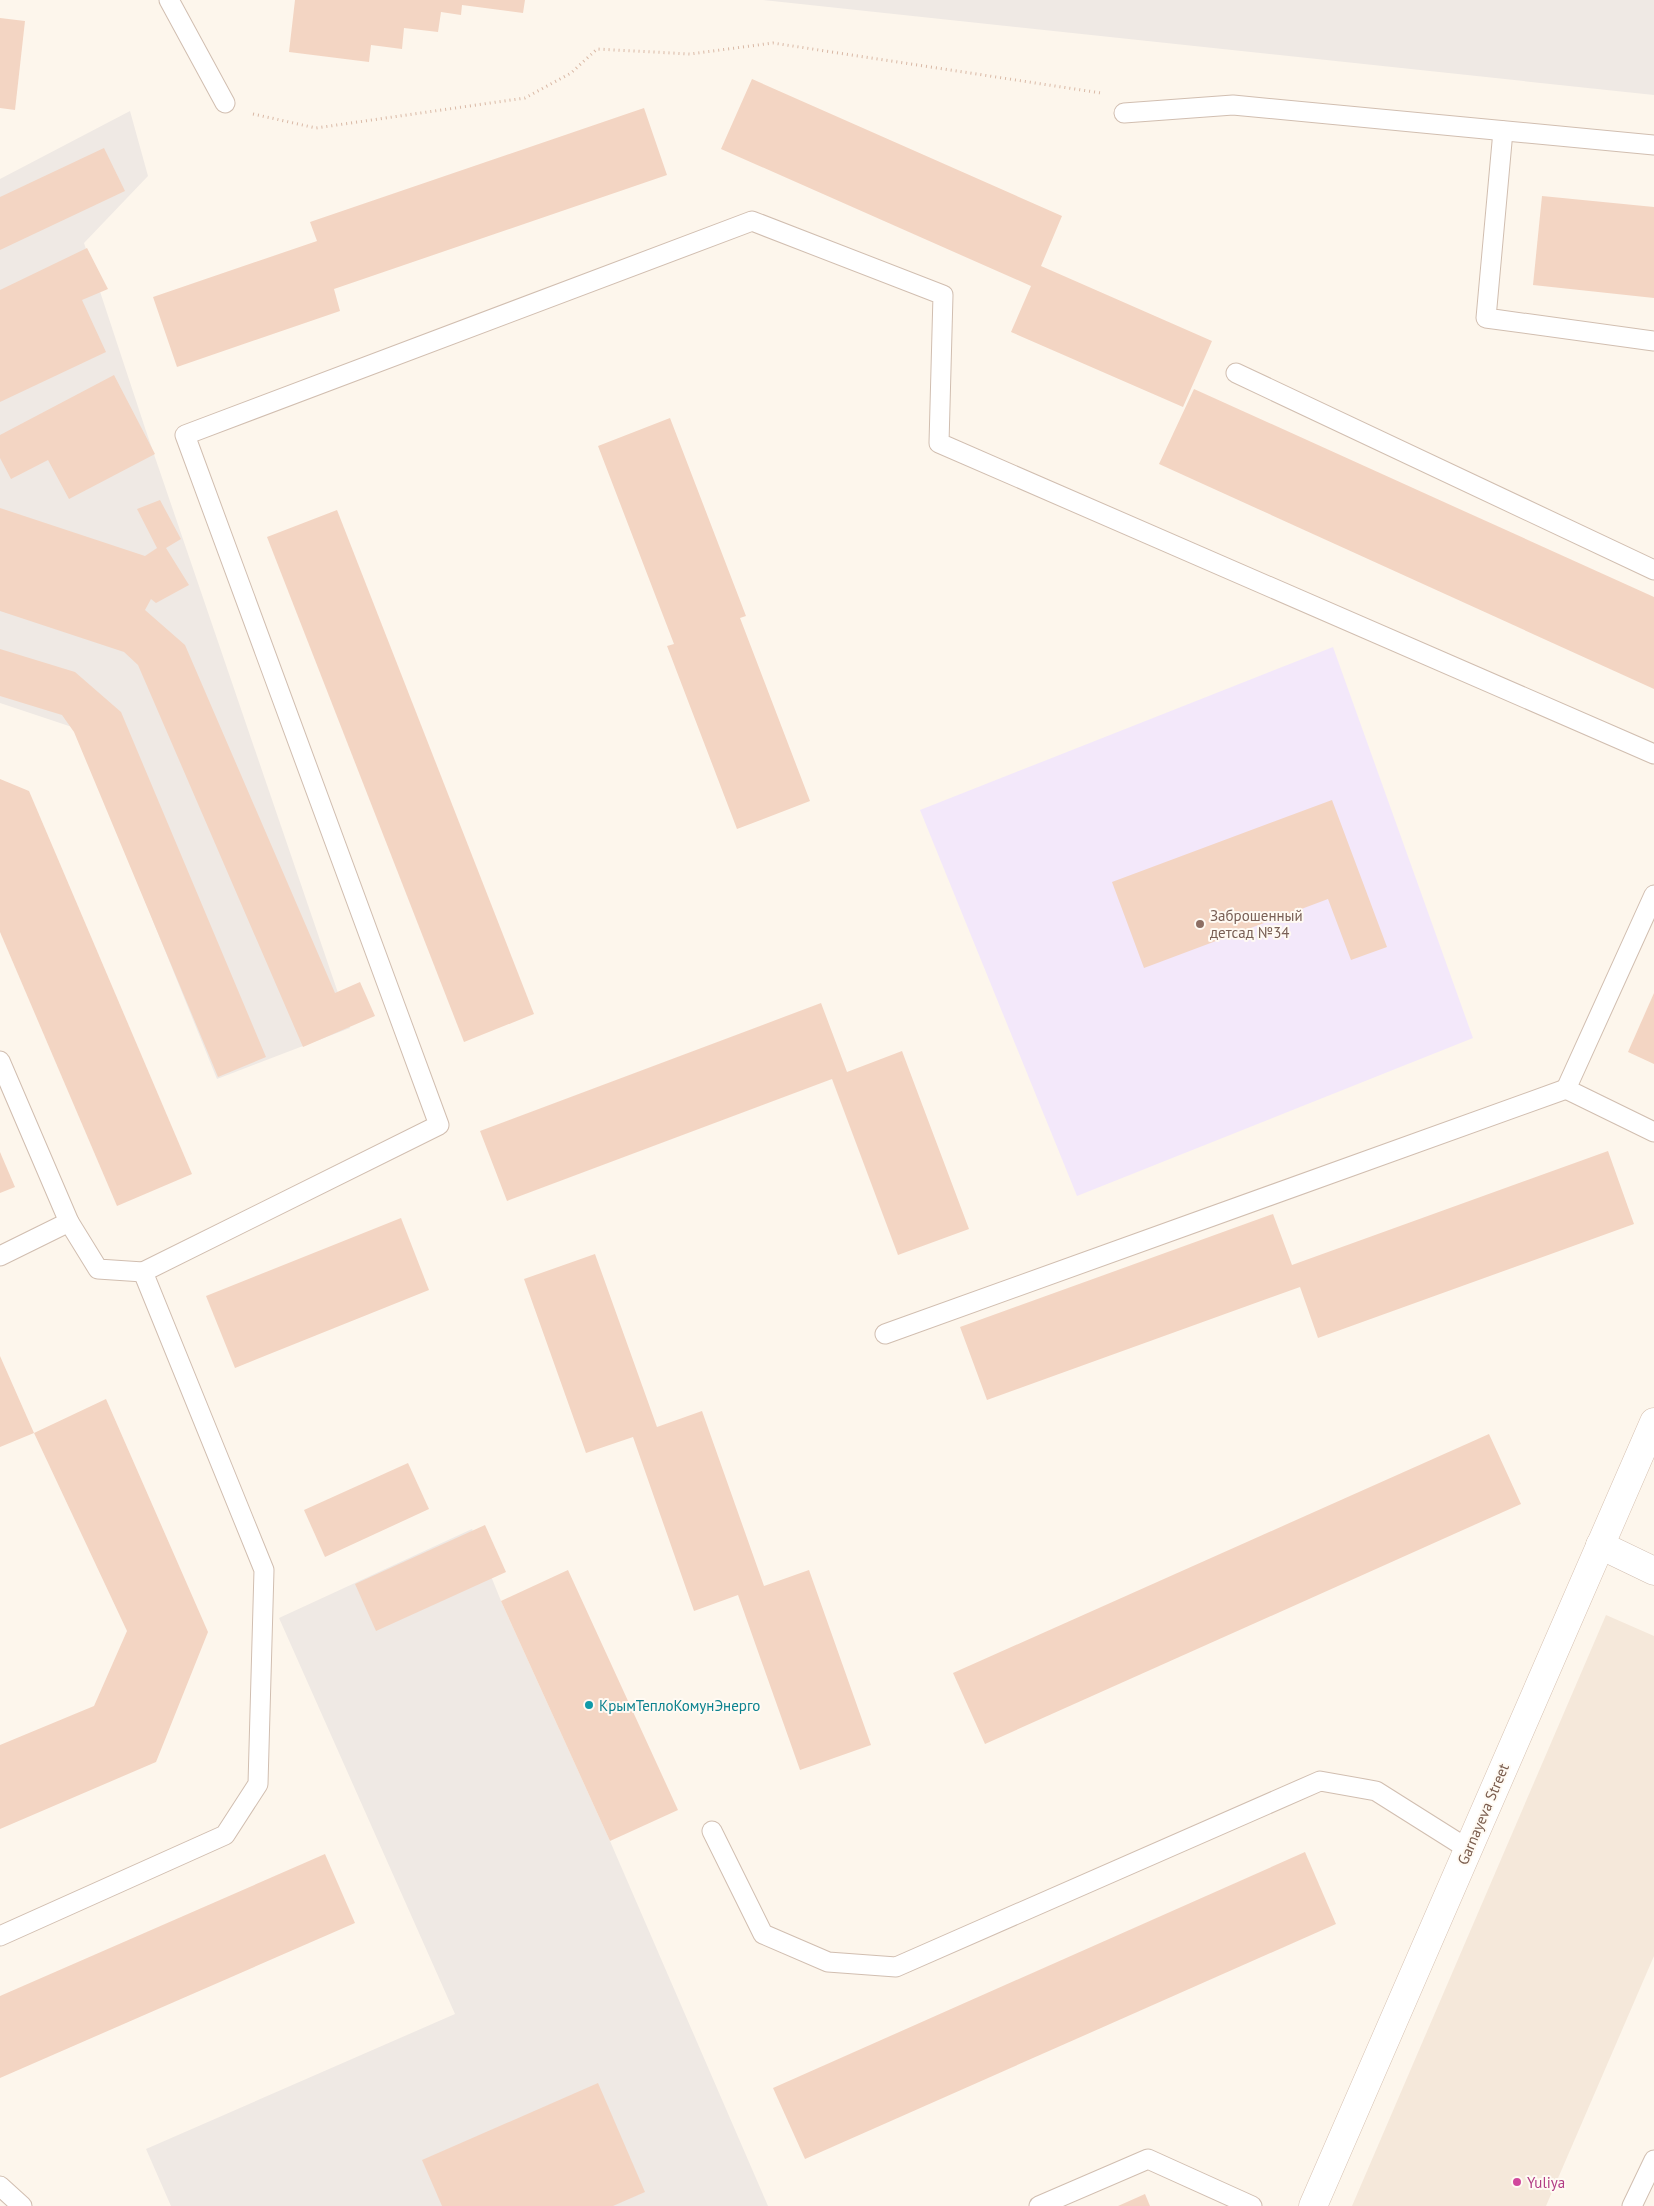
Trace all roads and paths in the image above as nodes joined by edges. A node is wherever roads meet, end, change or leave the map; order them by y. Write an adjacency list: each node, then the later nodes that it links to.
1 (169, 0): 3 (lane)
2 (1101, 93): 3 (path)
3 (225, 103)
4 (1124, 113): 5 (lane)
5 (1502, 131): 6 (lane); 7 (lane)
6 (1654, 145)
7 (1654, 340)
8 (1236, 373): 9 (lane)
9 (1654, 570)
10 (1654, 754): 17 (lane)
11 (1654, 895): 13 (lane)
12 (0, 1061): 15 (lane)
13 (1566, 1089): 14 (lane); 18 (lane)
14 (1654, 1132)
15 (69, 1222): 16 (lane); 17 (lane)
16 (0, 1256)
17 (143, 1272): 24 (lane)
18 (885, 1334)
19 (1654, 1422): 20 (street, Garnayeva Street)
20 (1600, 1545): 21 (street); 23 (street, Garnayeva Street)
21 (1654, 1572)
22 (712, 1831): 23 (lane)
23 (1468, 1849): 30 (street, Garnayeva Street)
24 (0, 1936)
25 (1654, 2160): 31 (lane)
26 (0, 2186): 27 (lane)
27 (22, 2206)
28 (1039, 2206): 29 (lane)
29 (1252, 2206)
30 (1313, 2206)
31 (1632, 2206)

